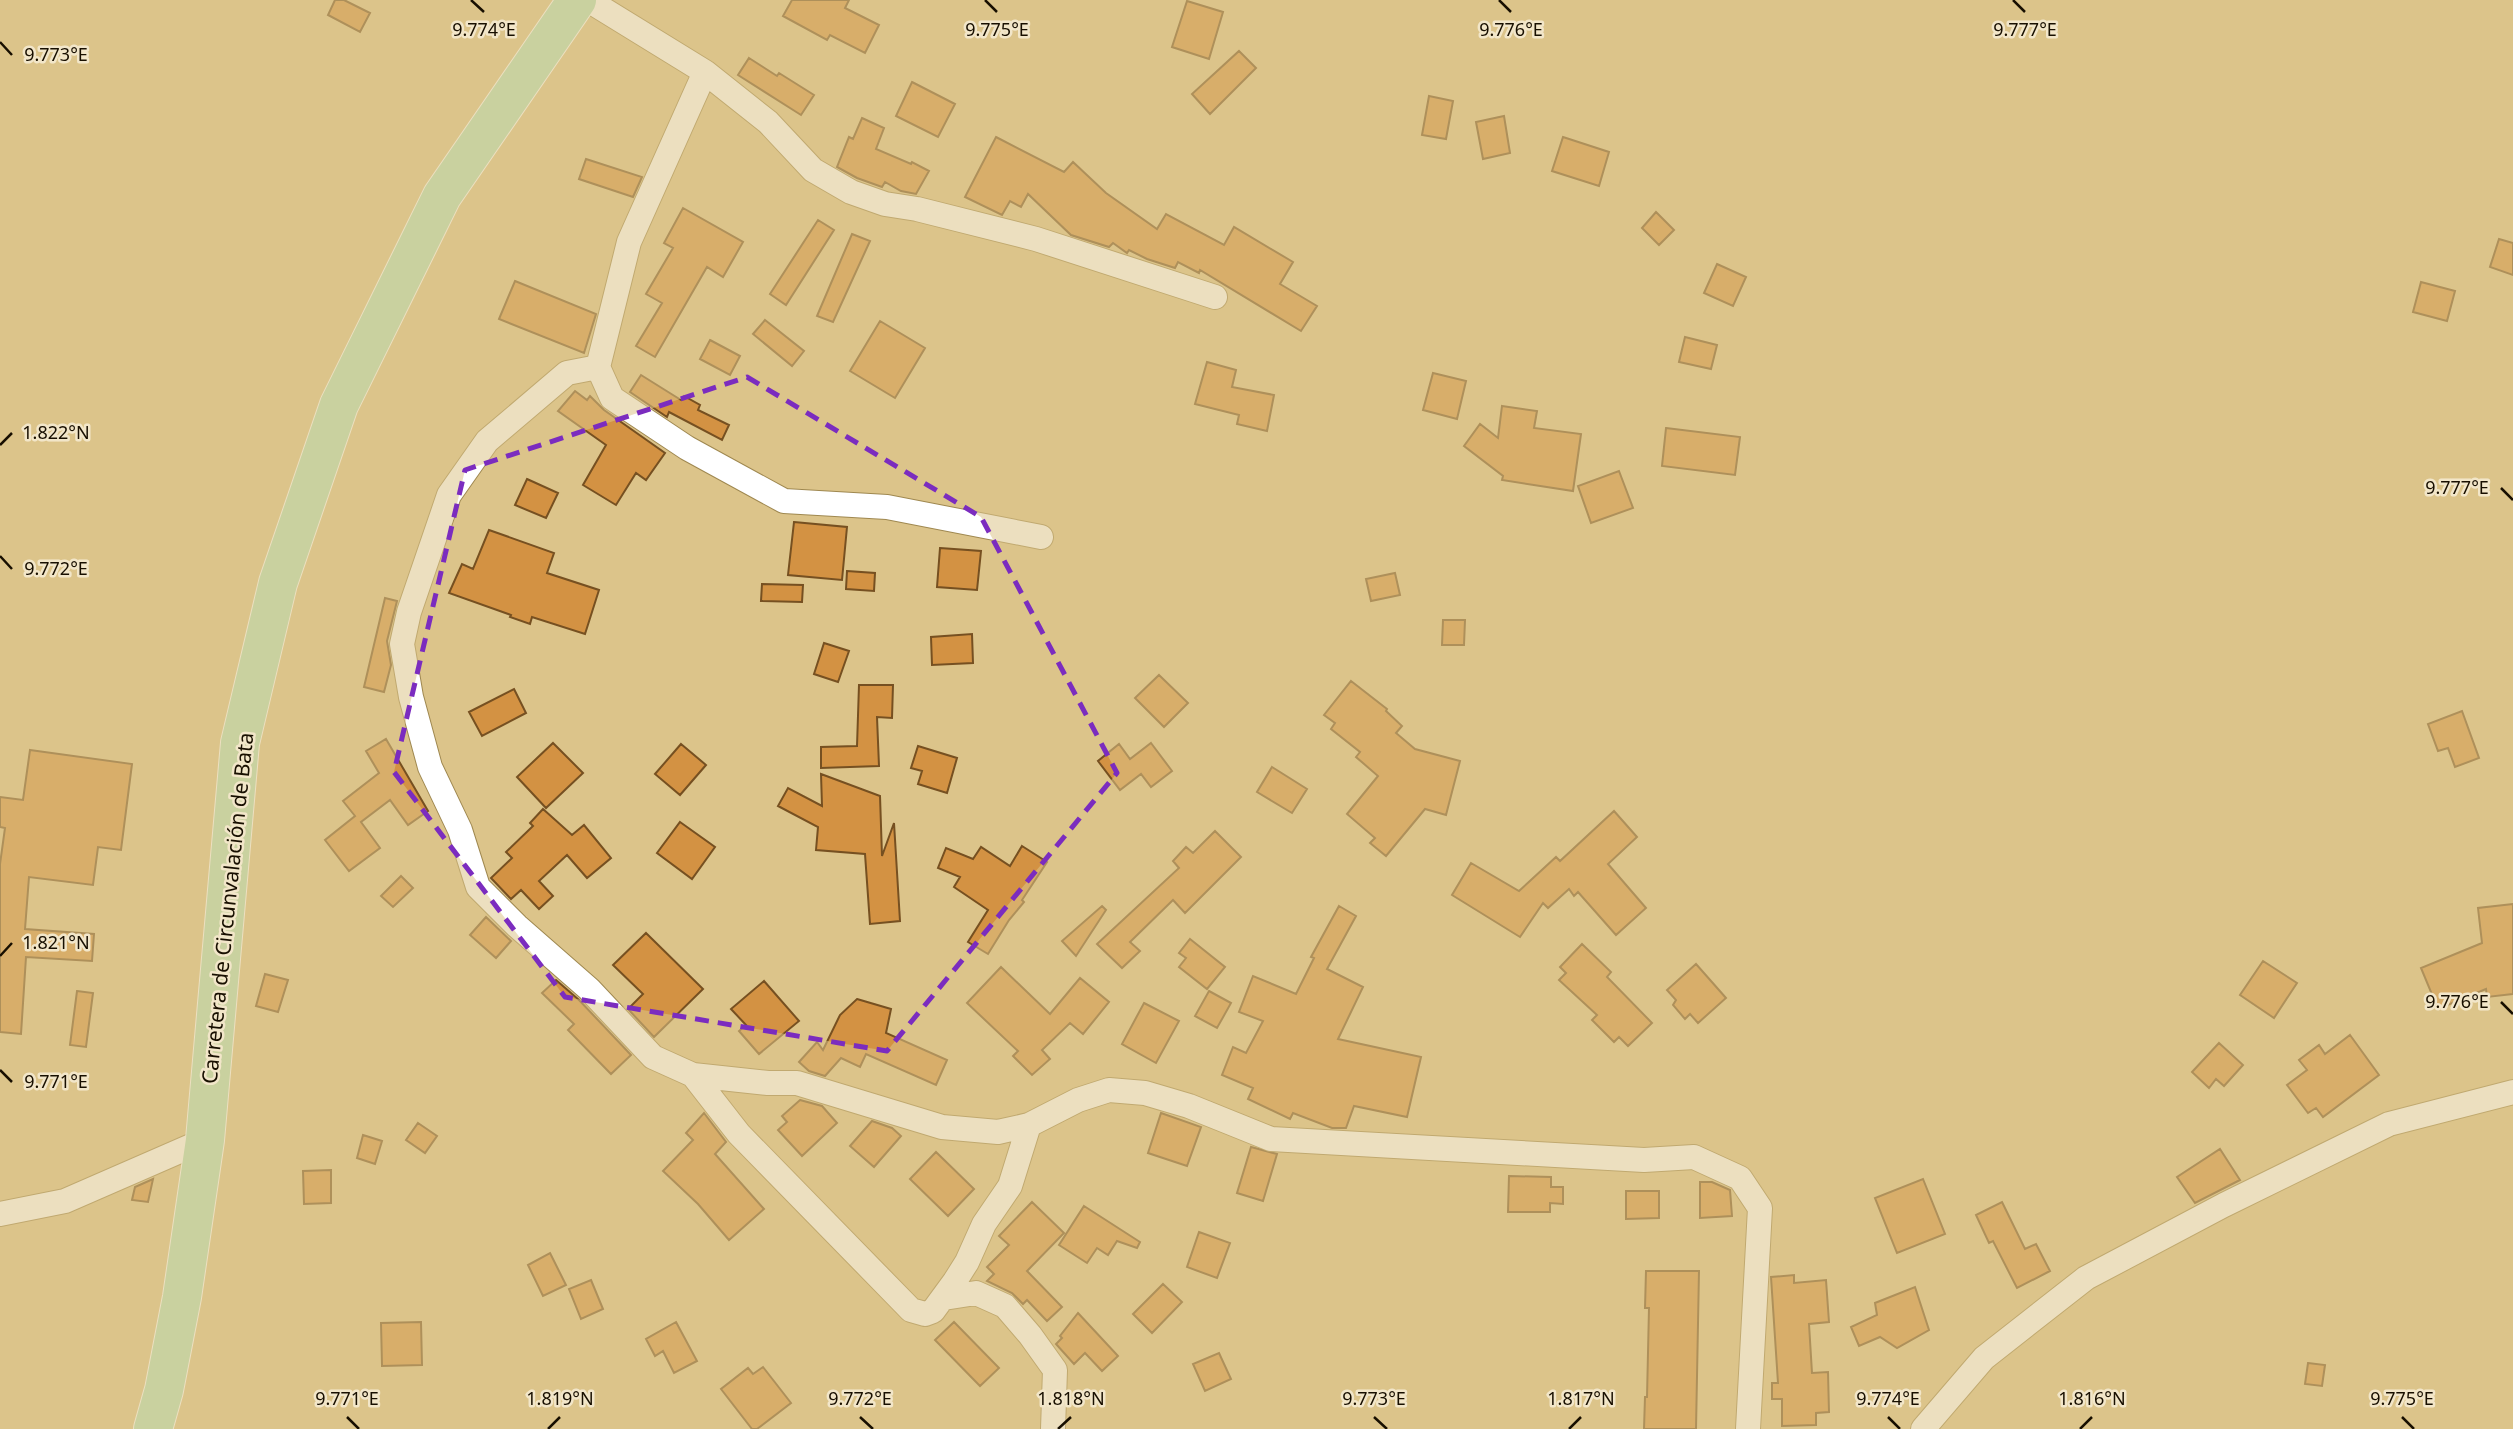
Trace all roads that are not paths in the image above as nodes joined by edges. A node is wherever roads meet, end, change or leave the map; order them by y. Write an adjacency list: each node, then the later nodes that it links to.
1 (577, 0): 10 (main road, Carretera de Circunvalación de Bata)
2 (588, 0): 3 (street)
3 (705, 72): 4 (street); 5 (street)
4 (1215, 297)
5 (598, 368): 6 (street); 7 (street)
6 (1041, 537)
7 (694, 1075): 9 (street); 12 (street)
8 (2513, 1092): 16 (street)
9 (1028, 1125): 12 (street); 15 (street)
10 (205, 1139): 11 (street); 13 (main road, Carretera de Circunvalación de Bata)
11 (0, 1214)
12 (944, 1297): 14 (street)
13 (153, 1429)
14 (1053, 1429)
15 (1748, 1429)
16 (1923, 1429)

